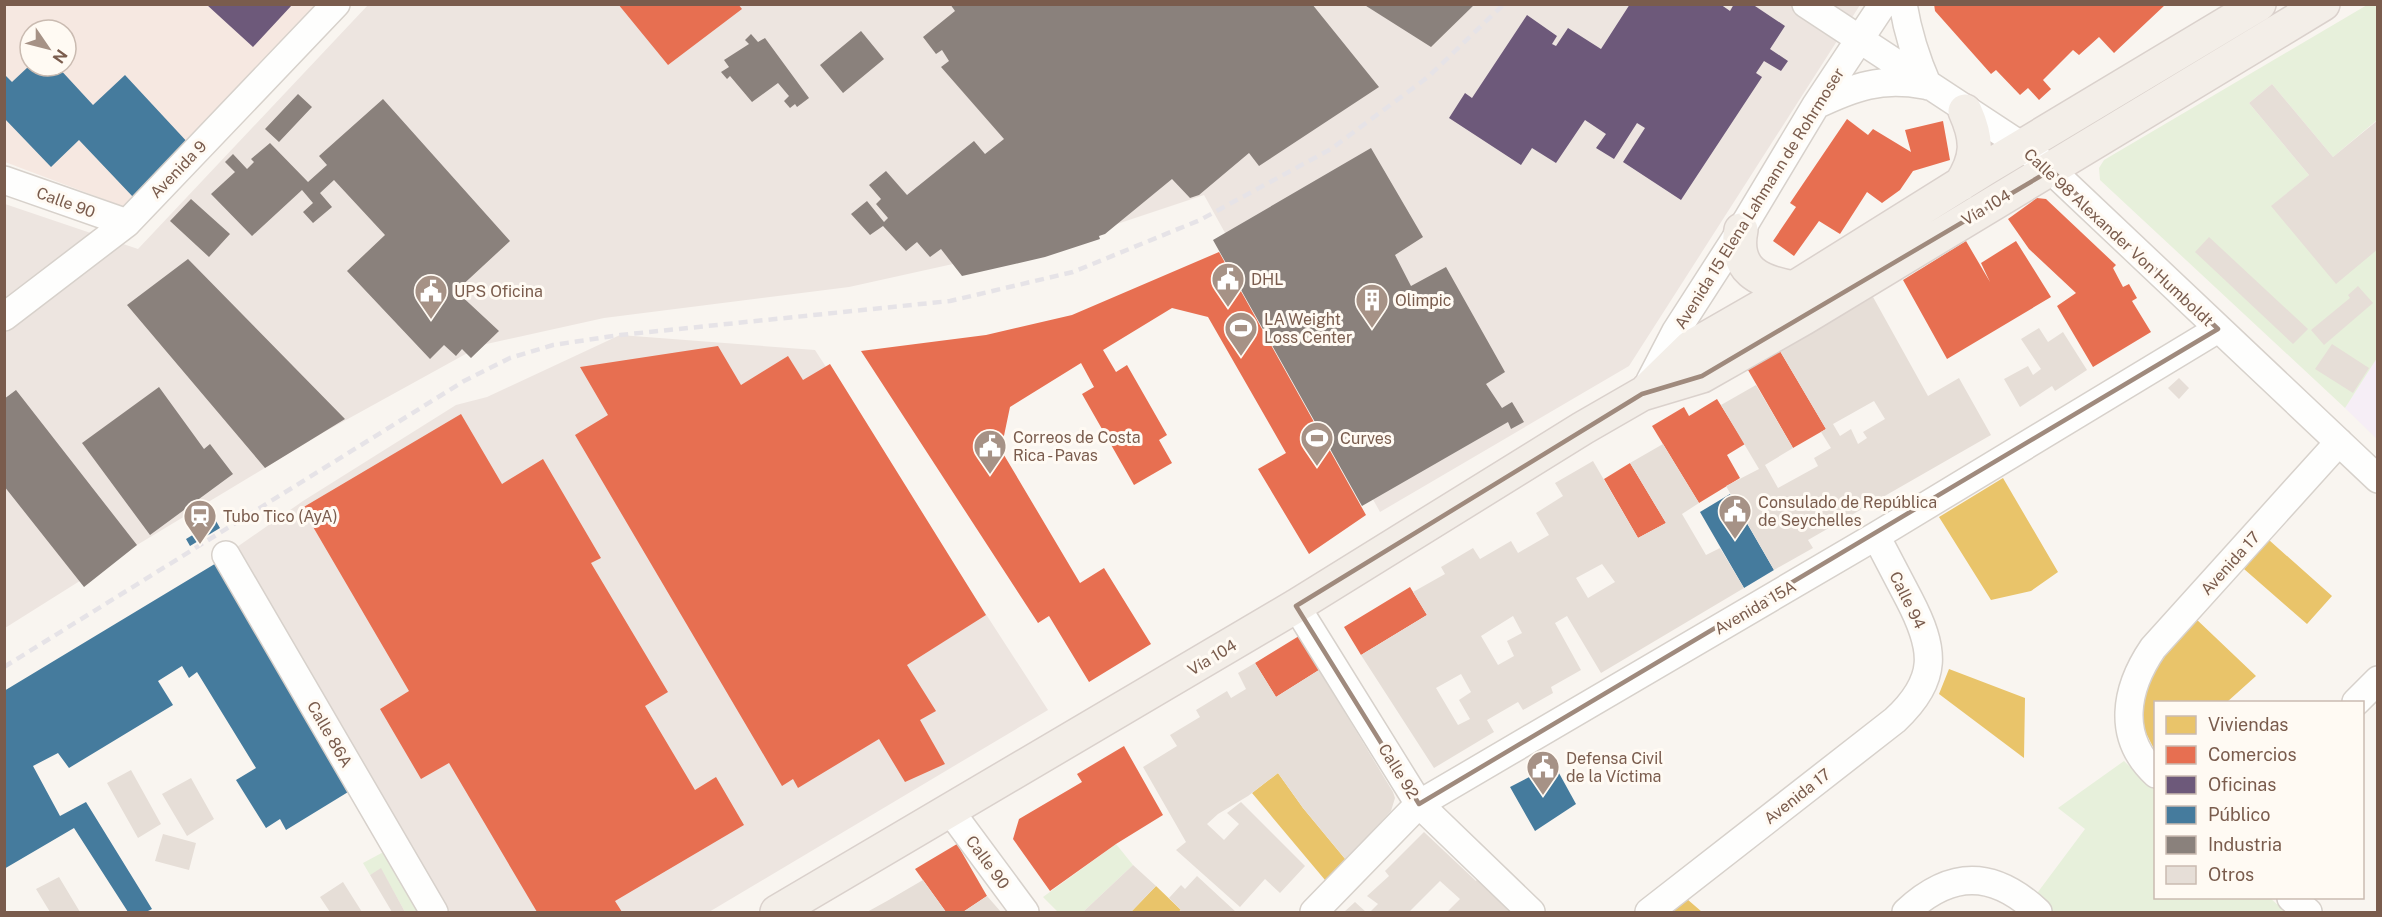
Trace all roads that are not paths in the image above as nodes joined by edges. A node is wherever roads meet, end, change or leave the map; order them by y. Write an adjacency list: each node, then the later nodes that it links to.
1 (336, 4): 15 (street, Avenida 9)
2 (1806, 4): 7 (street, Calle 98 Alexander Von Humboldt)
3 (1883, 4): 7 (street, Avenida 15 Elena Lahmann de Rohrmoser)
4 (1903, 4): 8 (street)
5 (2259, 4): 11 (main road, Vía 104)
6 (2323, 4): 12 (main road, Vía 104)
7 (1860, 39): 8 (street, Calle 98 Alexander Von Humboldt); 9 (street, Avenida 15 Elena Lahmann de Rohrmoser)
8 (1928, 86): 9 (street); 10 (street, Calle 98 Alexander Von Humboldt)
9 (1815, 105): 16 (street, Avenida 15 Elena Lahmann de Rohrmoser)
10 (1965, 111): 11 (street, Calle 98 Alexander Von Humboldt); 14 (main road)
11 (2022, 146): 12 (street, Calle 98 Alexander Von Humboldt); 14 (main road, Vía 104)
12 (2051, 170): 19 (street, Calle 98 Alexander Von Humboldt); 20 (main road, Vía 104)
13 (4, 180): 15 (street, Calle 90)
14 (1960, 184): 17 (main road, Vía 104)
15 (127, 224): 18 (street, Avenida 9)
16 (1741, 230): 17 (main road); 20 (street, Avenida 15 Elena Lahmann de Rohrmoser)
17 (1794, 288): 20 (main road, Vía 104)
18 (4, 316)
19 (2218, 329): 21 (street, Calle 98 Alexander Von Humboldt); 23 (street, Avenida 15A)
20 (1642, 394): 25 (main road, Vía 104)
21 (2339, 442): 22 (street, Calle 98 Alexander Von Humboldt); 29 (street, Avenida 17)
22 (2378, 479)
23 (1876, 536): 26 (street, Calle 94); 30 (street, Avenida 15A)
24 (226, 555): 33 (street, Calle 86A)
25 (1296, 606): 30 (street, Calle 92); 31 (main road, Vía 104)
26 (1929, 667): 38 (street, Avenida 17)
27 (2378, 680): 28 (street)
28 (2357, 701)
29 (2154, 772)
30 (1419, 804): 36 (street, Avenida 15A); 37 (street, Calle 92)
31 (951, 812): 34 (main road, Vía 104); 35 (street, Calle 90)
32 (2292, 899): 41 (street)
33 (434, 912)
34 (777, 912)
35 (1025, 912)
36 (1314, 912)
37 (1530, 912)
38 (1649, 912)
39 (1906, 912): 40 (street)
40 (2038, 912)
41 (2308, 912)

